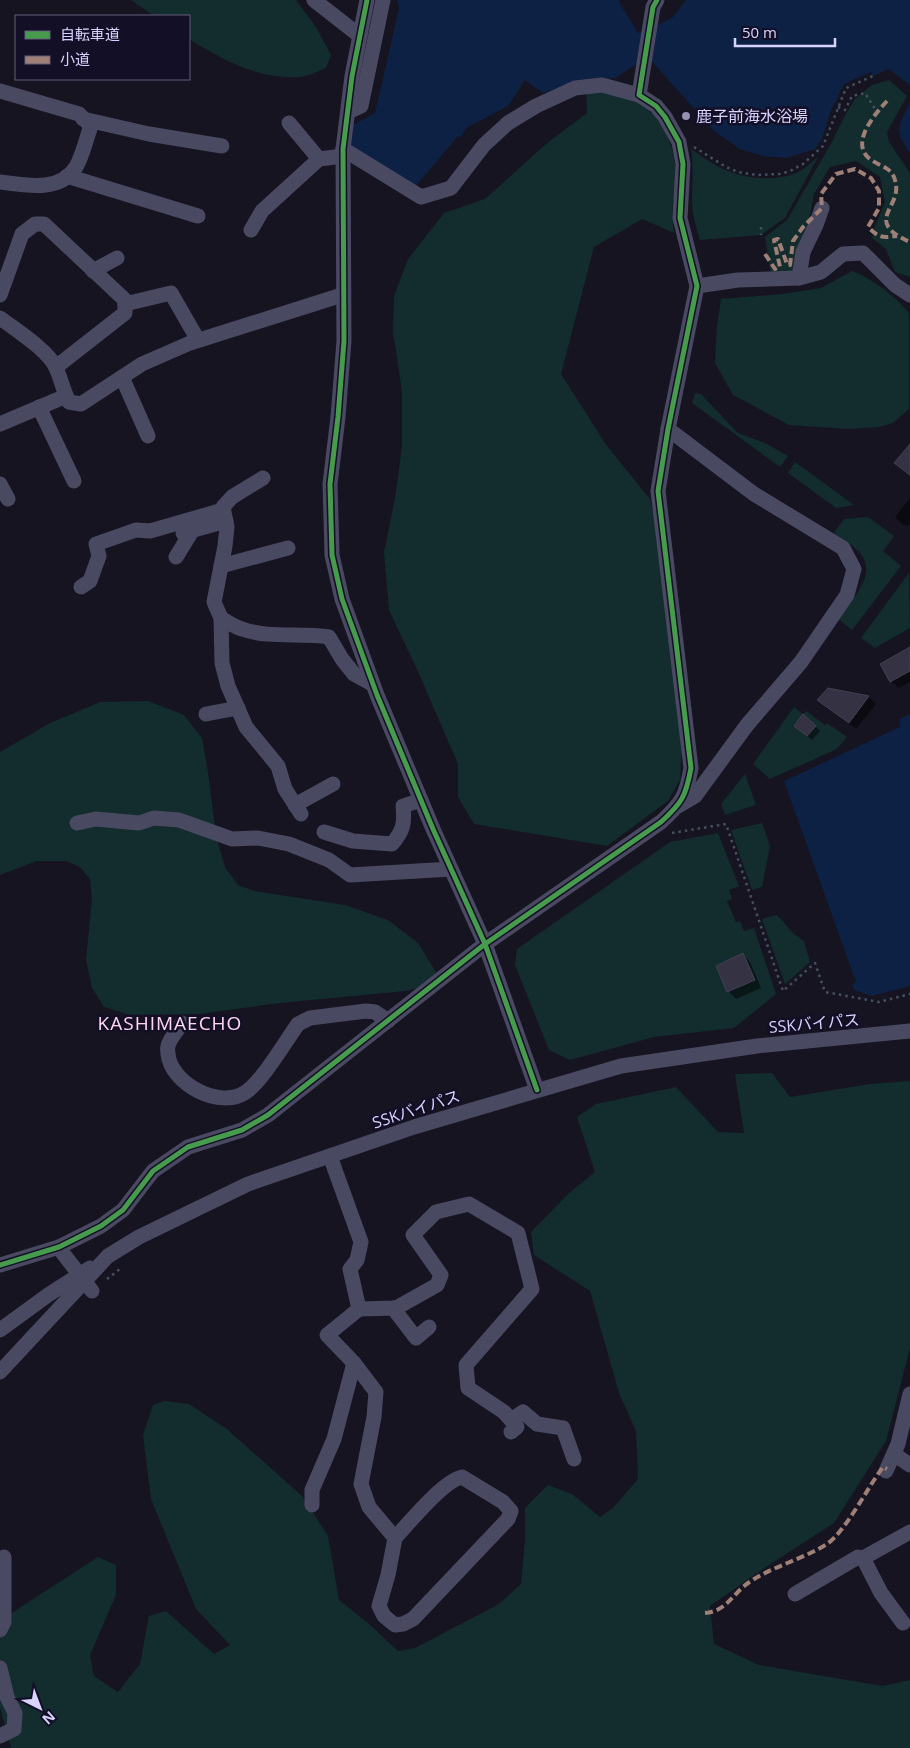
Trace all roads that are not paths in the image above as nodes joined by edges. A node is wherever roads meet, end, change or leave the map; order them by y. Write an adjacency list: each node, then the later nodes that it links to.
1 (314, 0): 5 (street)
2 (367, 0): 5 (street)
3 (383, 0): 8 (street)
4 (657, 0): 7 (street)
5 (360, 36): 8 (street)
6 (0, 90): 9 (street)
7 (639, 95): 12 (street); 22 (street)
8 (348, 112): 12 (street)
9 (83, 119): 11 (street); 14 (street)
10 (288, 123): 13 (street)
11 (222, 146)
12 (343, 152): 13 (street); 24 (street)
13 (320, 159): 18 (street)
14 (67, 176): 15 (street); 17 (street)
15 (0, 182)
16 (822, 208): 21 (street)
17 (198, 216)
18 (252, 221)
19 (117, 258): 20 (street)
20 (93, 270): 23 (street); 26 (street)
21 (799, 278): 22 (street); 25 (street)
22 (697, 286): 34 (street)
23 (0, 295)
24 (342, 295): 28 (street); 46 (street)
25 (910, 295)
26 (125, 304): 28 (street); 29 (street)
27 (0, 318): 29 (street)
28 (198, 340): 30 (street)
29 (56, 367): 31 (street)
30 (122, 377): 31 (street); 35 (street)
31 (66, 396): 32 (street)
32 (39, 407): 33 (street); 37 (street)
33 (0, 424)
34 (668, 429): 49 (street); 50 (street)
35 (148, 436)
36 (263, 478): 40 (street)
37 (74, 481)
38 (0, 484): 39 (street)
39 (8, 499)
40 (225, 516): 42 (street); 43 (street); 44 (street)
41 (288, 548): 43 (street)
42 (176, 557)
43 (221, 566): 45 (street)
44 (81, 587)
45 (220, 618): 46 (street); 47 (street)
46 (372, 684): 52 (street)
47 (238, 708): 48 (street); 51 (street)
48 (206, 714)
49 (723, 758): 50 (street); 53 (street)
50 (691, 768): 53 (street)
51 (333, 784)
52 (421, 800): 55 (street); 56 (street)
53 (678, 806): 57 (street)
54 (77, 823): 56 (street)
55 (324, 832)
56 (451, 869): 57 (street)
57 (485, 944): 58 (street); 61 (street)
58 (388, 1021): 59 (street); 63 (street)
59 (182, 1023)
60 (910, 1031): 61 (street, SSKバイパス)
61 (537, 1090): 62 (street, SSKバイパス)
62 (330, 1156): 64 (street, SSKバイパス); 67 (street)
63 (60, 1249): 65 (street); 66 (street, bridge)
64 (108, 1256): 70 (street); 72 (street, SSKバイパス)
65 (0, 1265)
66 (92, 1291)
67 (359, 1308): 68 (street); 71 (street)
68 (393, 1308): 69 (street); 75 (street)
69 (429, 1328)
70 (0, 1330)
71 (354, 1363): 78 (street); 80 (street)
72 (0, 1372)
73 (910, 1394): 74 (street)
74 (894, 1454): 76 (street); 77 (street)
75 (574, 1459)
76 (910, 1465)
77 (886, 1471)
78 (312, 1505)
79 (910, 1532): 82 (street)
80 (395, 1538): 80 (street)
81 (4, 1557): 84 (street)
82 (863, 1558): 83 (street); 85 (street)
83 (795, 1594)
84 (1, 1596): 86 (street)
85 (903, 1623)
86 (0, 1630)
87 (0, 1668): 88 (street)
88 (0, 1736)

